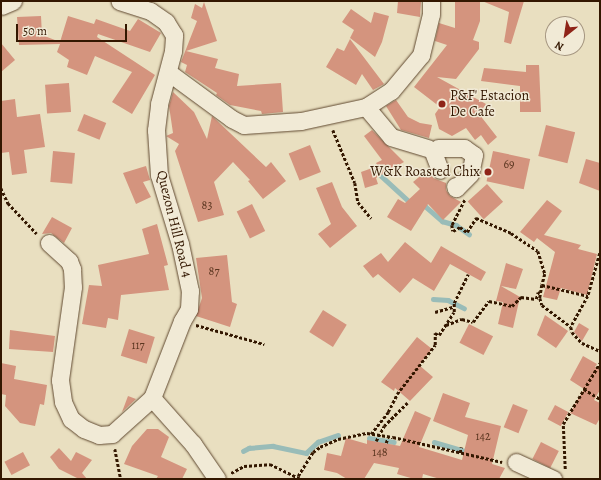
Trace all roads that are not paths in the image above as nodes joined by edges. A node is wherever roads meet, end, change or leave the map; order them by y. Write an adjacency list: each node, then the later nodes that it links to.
1 (13, 1): 4 (street)
2 (120, 1): 5 (street, Quezon Hill Road 4)
3 (431, 1): 6 (street)
4 (1, 6)
5 (168, 72): 6 (street); 11 (street, Quezon Hill Road 4)
6 (366, 107): 7 (street)
7 (433, 150): 8 (street); 9 (street)
8 (440, 170)
9 (455, 186)
10 (48, 243): 11 (street, Quezon Hill Road 4)
11 (152, 398): 14 (street)
12 (508, 462): 13 (street)
13 (559, 475)
14 (223, 476)

